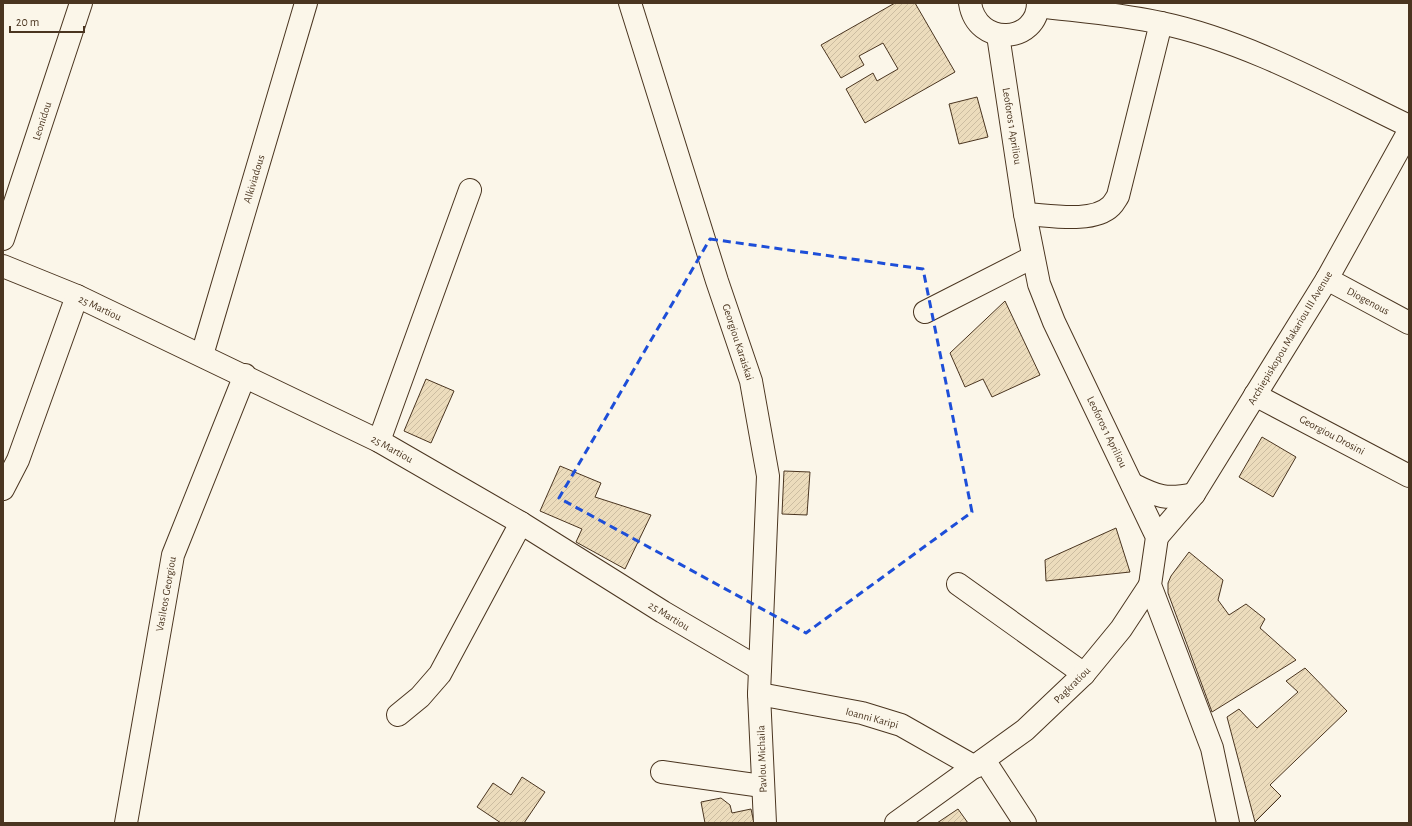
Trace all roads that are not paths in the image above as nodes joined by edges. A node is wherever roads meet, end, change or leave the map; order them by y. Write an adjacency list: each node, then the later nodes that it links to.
1 (81, 3): 13 (street, Leonidou)
2 (306, 3): 20 (street, Alkiviadous)
3 (630, 3): 32 (street, Georgiou Karaiskai)
4 (970, 3): 7 (street)
5 (1038, 5): 6 (street); 7 (street)
6 (1161, 22): 8 (street); 12 (street)
7 (998, 35): 12 (street, Leoforos 1 Apriliou)
8 (1409, 126)
9 (1409, 131): 10 (street, Archiepiskopou Makariou III Avenue)
10 (1401, 165): 16 (street, Archiepiskopou Makariou III Avenue)
11 (470, 190): 23 (street)
12 (1025, 214): 14 (street, Leoforos 1 Apriliou)
13 (3, 239)
14 (1033, 258): 18 (street); 25 (street, Leoforos 1 Apriliou)
15 (3, 266): 17 (street, 25 Martiou)
16 (1326, 279): 19 (street, Diogenous); 22 (street, Archiepiskopou Makariou III Avenue)
17 (76, 296): 20 (street, 25 Martiou); 26 (street)
18 (925, 312)
19 (1409, 323)
20 (202, 355): 21 (street, 25 Martiou)
21 (245, 375): 23 (street, 25 Martiou); 39 (street, Vasileos Georgiou)
22 (1255, 395): 24 (street, Georgiou Drosini); 27 (street, Archiepiskopou Makariou III Avenue)
23 (379, 441): 28 (street, 25 Martiou)
24 (1409, 476)
25 (1132, 484): 27 (street); 29 (street, Leoforos 1 Apriliou)
26 (3, 489)
27 (1194, 494): 29 (street, Archiepiskopou Makariou III Avenue)
28 (521, 523): 32 (street, 25 Martiou); 35 (street)
29 (1157, 537): 31 (street)
30 (958, 584): 33 (street)
31 (1150, 585): 33 (street, Pagkratiou); 43 (street)
32 (760, 670): 34 (street, Georgiou Karaiskai)
33 (1084, 674): 36 (street, Pagkratiou)
34 (759, 694): 36 (street, Ioanni Karipi); 38 (street, Pavlou Michaila)
35 (398, 716)
36 (979, 764): 41 (street, Pagkratiou); 42 (street)
37 (662, 772): 38 (street)
38 (762, 786): 40 (street, Pavlou Michaila)
39 (126, 823)
40 (765, 823)
41 (896, 823)
42 (1025, 823)
43 (1228, 823)

